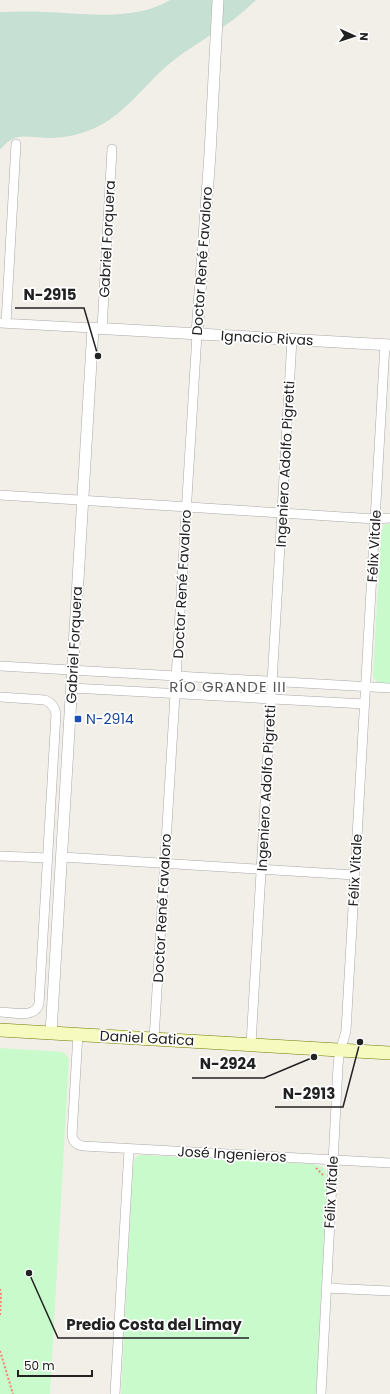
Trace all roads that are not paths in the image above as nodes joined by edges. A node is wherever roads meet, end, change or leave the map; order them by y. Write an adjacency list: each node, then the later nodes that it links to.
1 (218, 0): 6 (street, Doctor René Favaloro)
2 (16, 144): 4 (street)
3 (112, 149): 5 (street, Gabriel Forquera)
4 (3, 323): 5 (street, Ignacio Rivas)
5 (98, 328): 6 (street, Ignacio Rivas); 10 (street, Gabriel Forquera)
6 (197, 334): 7 (street, Ignacio Rivas); 11 (street, Doctor René Favaloro)
7 (292, 339): 8 (street, Ignacio Rivas); 12 (street, Ingeniero Adolfo Pigretti)
8 (388, 344): 14 (street, Félix Vitale)
9 (0, 495): 10 (street)
10 (83, 501): 11 (street); 16 (street, Gabriel Forquera)
11 (186, 507): 12 (street); 17 (street, Doctor René Favaloro)
12 (282, 513): 14 (street); 18 (street, Ingeniero Adolfo Pigretti)
13 (390, 518): 14 (street)
14 (375, 519): 19 (street, Félix Vitale)
15 (0, 666): 16 (street)
16 (73, 671): 17 (street); 20 (street, Gabriel Forquera)
17 (176, 676): 18 (street); 22 (street, Doctor René Favaloro)
18 (272, 681): 19 (street); 24 (street, Ingeniero Adolfo Pigretti)
19 (366, 686): 21 (street); 25 (street, Félix Vitale)
20 (72, 688): 22 (street); 27 (street, Gabriel Forquera)
21 (390, 688)
22 (175, 694): 24 (street); 29 (street, Doctor René Favaloro)
23 (0, 697): 28 (street, Gabriel Forquera)
24 (271, 699): 25 (street); 30 (street, Ingeniero Adolfo Pigretti)
25 (365, 704): 31 (street, Félix Vitale)
26 (0, 856): 28 (street)
27 (62, 857): 29 (street); 34 (street, Gabriel Forquera)
28 (48, 858): 32 (street, Gabriel Forquera)
29 (165, 863): 30 (street); 36 (street, Doctor René Favaloro)
30 (261, 869): 31 (street); 37 (street, Ingeniero Adolfo Pigretti)
31 (355, 875): 38 (street, Félix Vitale)
32 (0, 1012)
33 (0, 1030): 34 (main road, Daniel Gatica)
34 (51, 1033): 35 (main road, Daniel Gatica)
35 (78, 1034): 36 (main road, Daniel Gatica); 40 (street, José Ingenieros)
36 (154, 1039): 37 (main road, Daniel Gatica)
37 (251, 1044): 38 (main road, Daniel Gatica)
38 (341, 1050): 39 (main road, Daniel Gatica); 41 (street, Félix Vitale)
39 (390, 1053)
40 (129, 1149): 41 (street, José Ingenieros); 45 (street)
41 (333, 1160): 42 (street, José Ingenieros); 43 (street, Félix Vitale)
42 (390, 1163)
43 (326, 1288): 44 (street); 46 (street, Félix Vitale)
44 (390, 1291)
45 (115, 1394)
46 (321, 1394)

